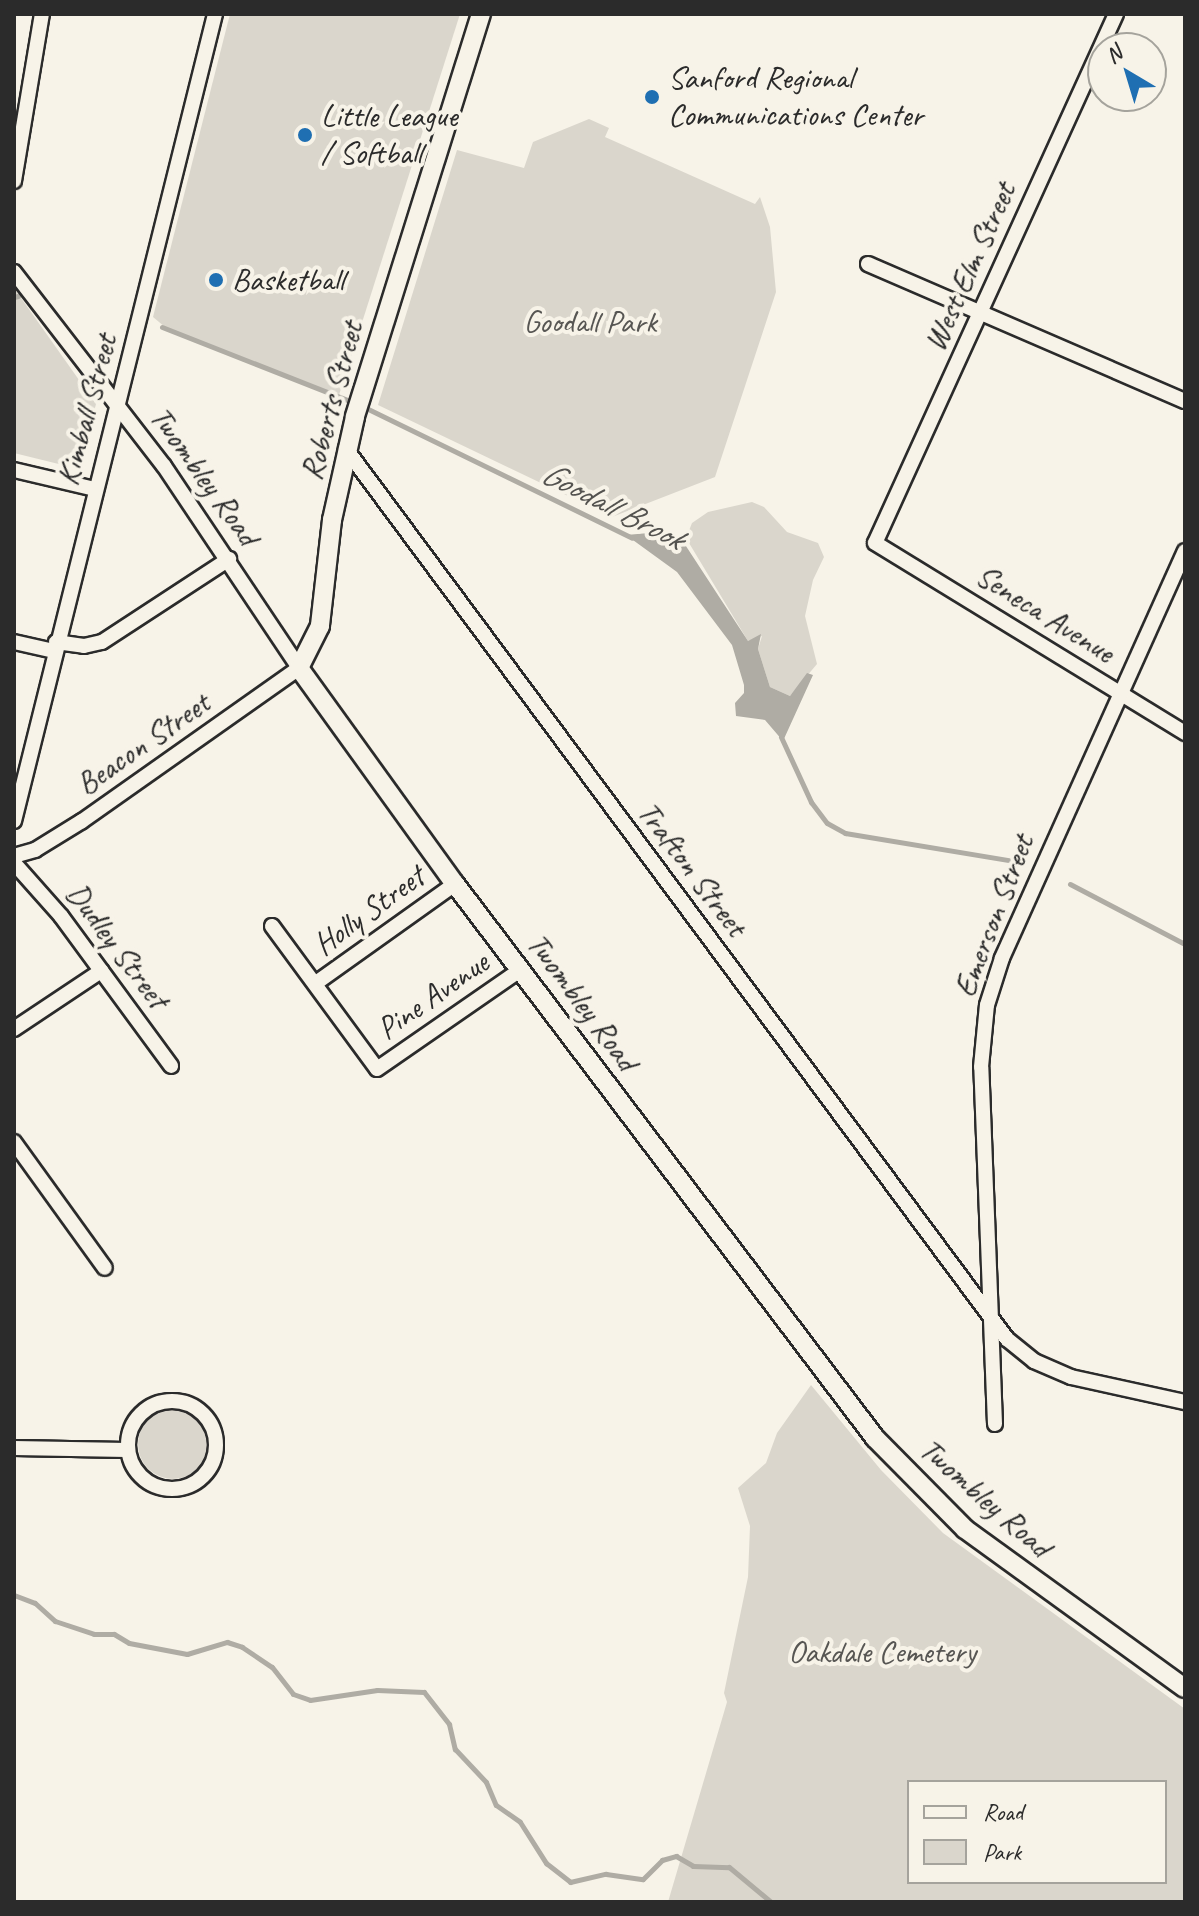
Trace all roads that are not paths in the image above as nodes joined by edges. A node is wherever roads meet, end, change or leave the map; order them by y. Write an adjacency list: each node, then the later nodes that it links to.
1 (42, 14): 5 (street)
2 (215, 14): 10 (street, Kimball Street)
3 (481, 14): 11 (street, Roberts Street)
4 (1116, 14): 8 (street, West Elm Street)
5 (14, 181)
6 (868, 264): 8 (street)
7 (14, 272): 10 (street, Twombley Road)
8 (980, 310): 9 (street); 14 (street, West Elm Street)
9 (1185, 401)
10 (118, 408): 13 (street, Kimball Street); 16 (street, Twombley Road)
11 (346, 449): 19 (street, Roberts Street); 34 (street, Trafton Street)
12 (14, 470): 13 (street)
13 (95, 489): 18 (street, Kimball Street)
14 (875, 543): 20 (street, Seneca Avenue)
15 (1185, 551): 20 (street, Emerson Street)
16 (229, 559): 18 (street); 19 (street, Twombley Road)
17 (14, 642): 18 (street)
18 (55, 647): 22 (street, Kimball Street)
19 (299, 668): 23 (street, Beacon Street); 25 (street, Twombley Road)
20 (1121, 693): 21 (street, Seneca Avenue); 34 (street, Emerson Street)
21 (1185, 733)
22 (14, 821)
23 (14, 856)
24 (14, 863): 28 (street, Dudley Street)
25 (455, 884): 27 (street, Twombley Road); 29 (street, Holly Street)
26 (272, 926): 29 (street)
27 (520, 970): 29 (street, Pine Avenue); 39 (street, Twombley Road)
28 (101, 971): 30 (street); 31 (street, Dudley Street)
29 (316, 983)
30 (14, 1029)
31 (171, 1066)
32 (14, 1142): 33 (street)
33 (105, 1268)
34 (993, 1323): 35 (street, Trafton Street); 36 (street, Emerson Street)
35 (1185, 1402)
36 (995, 1424)
37 (14, 1448): 38 (street)
38 (127, 1450): 38 (street)
39 (1185, 1688)

